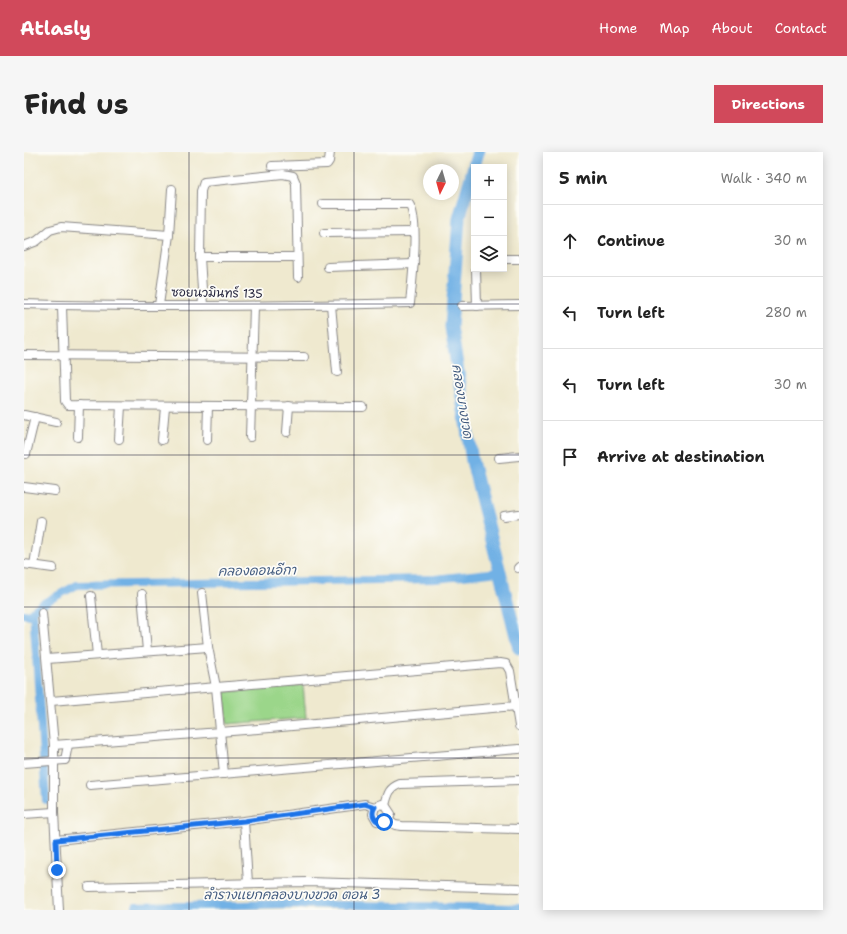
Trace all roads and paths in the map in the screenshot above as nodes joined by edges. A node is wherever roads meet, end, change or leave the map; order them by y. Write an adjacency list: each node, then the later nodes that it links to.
1 (330, 152): 2 (street)
2 (272, 166)
3 (172, 189): 7 (street)
4 (323, 204): 5 (street)
5 (414, 232): 6 (street); 13 (street)
6 (324, 233)
7 (169, 235): 8 (street); 18 (street)
8 (24, 246)
9 (297, 256): 10 (street); 10 (street); 16 (street)
10 (200, 257): 21 (street)
11 (519, 258): 12 (street)
12 (507, 259)
13 (414, 264): 14 (street); 19 (street, ซอยนวมินทร์ 135)
14 (328, 267)
15 (476, 272): 24 (street)
16 (298, 277)
17 (24, 304): 20 (street, ซอยนวมินทร์ 135)
18 (159, 305): 20 (street, ซอยนวมินทร์ 135); 21 (street, ซอยนวมินทร์ 135)
19 (332, 305): 22 (street, ซอยนวมินทร์ 135); 30 (street)
20 (62, 306): 27 (street)
21 (203, 306): 22 (street, ซอยนวมินทร์ 135)
22 (254, 306): 28 (street)
23 (462, 306): 24 (street)
24 (477, 306): 25 (street)
25 (519, 306)
26 (24, 355): 27 (street)
27 (65, 356): 28 (street); 31 (street)
28 (252, 356): 29 (street); 34 (street)
29 (304, 357)
30 (337, 372)
31 (79, 405): 32 (street); 42 (street)
32 (121, 406): 36 (street); 44 (street)
33 (208, 406): 34 (street); 36 (street); 46 (street)
34 (251, 406): 35 (street); 43 (street)
35 (288, 406): 37 (street); 41 (street)
36 (165, 407): 45 (street)
37 (363, 407)
38 (24, 415): 39 (street)
39 (35, 417): 40 (street); 47 (street)
40 (56, 422)
41 (287, 432)
42 (78, 437)
43 (250, 437)
44 (119, 439)
45 (162, 440)
46 (207, 440)
47 (26, 454)
48 (519, 456): 49 (street)
49 (499, 458)
50 (24, 487): 51 (street)
51 (55, 491)
52 (519, 514): 53 (street)
53 (504, 516)
54 (41, 521): 56 (street)
55 (24, 564): 56 (street)
56 (34, 566): 57 (street)
57 (53, 568)
58 (202, 593): 62 (street)
59 (142, 594): 63 (street)
60 (91, 596): 64 (street)
61 (42, 614): 65 (street)
62 (208, 647): 63 (street); 66 (street)
63 (147, 651): 64 (street)
64 (97, 655): 65 (street)
65 (47, 659): 67 (street)
66 (216, 687): 67 (street); 68 (street); 70 (street)
67 (51, 701): 71 (street)
68 (516, 706): 69 (street); 70 (street)
69 (519, 726)
70 (221, 732): 72 (street); 76 (street)
71 (54, 745): 72 (street); 74 (street)
72 (68, 745): 74 (street)
73 (519, 748): 76 (street)
74 (55, 760): 75 (street); 81 (street)
75 (24, 763)
76 (224, 774): 78 (street)
77 (519, 780): 79 (street)
78 (90, 785)
79 (385, 805): 80 (street); 83 (street)
80 (375, 807): 83 (street); 84 (street)
81 (54, 812): 82 (street); 86 (street)
82 (24, 814)
83 (388, 820): 85 (street)
84 (244, 821): 86 (street); 87 (street)
85 (519, 829)
86 (56, 840): 90 (street)
87 (248, 883): 88 (street); 89 (street)
88 (89, 887)
89 (519, 888)
90 (59, 910)

